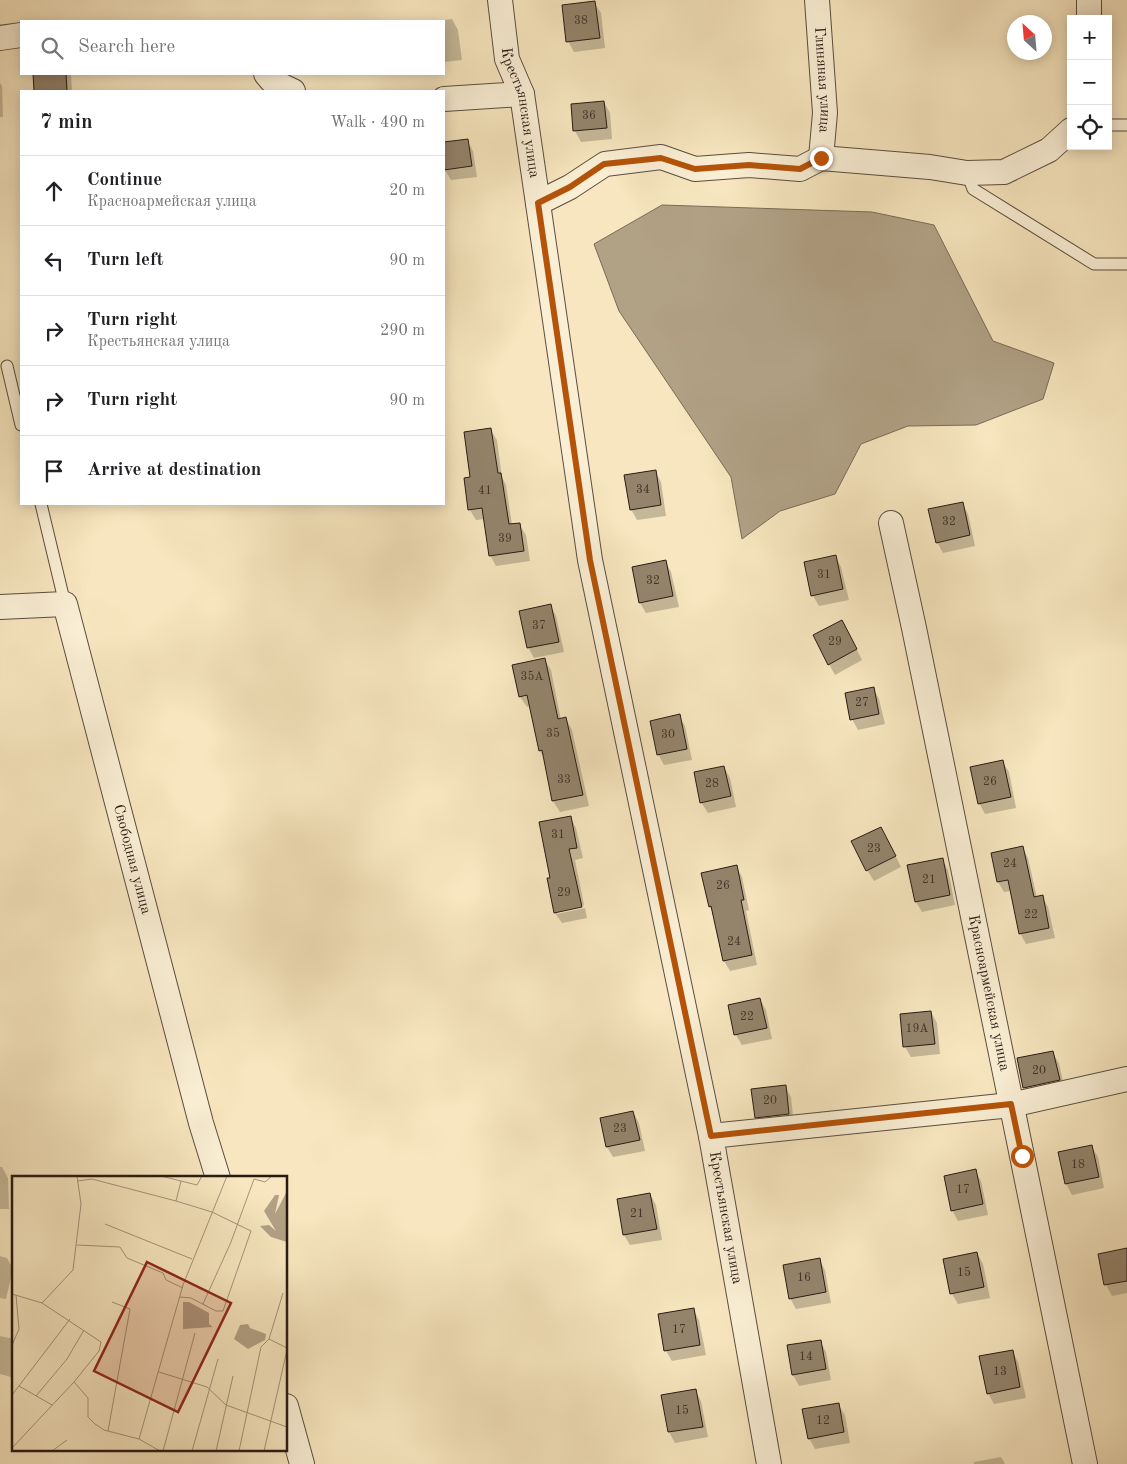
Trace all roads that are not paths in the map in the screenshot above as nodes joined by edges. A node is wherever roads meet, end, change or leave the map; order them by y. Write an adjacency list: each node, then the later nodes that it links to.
1 (500, 0): 9 (street, Крестьянская улица)
2 (817, 0): 14 (street, Глиняная улица)
3 (1089, 0): 4 (street)
4 (1089, 15)
5 (20, 35): 6 (street)
6 (0, 38)
7 (267, 75): 8 (street)
8 (291, 90)
9 (522, 94): 10 (street); 16 (street, Крестьянская улица)
10 (445, 99)
11 (1112, 125): 12 (lane)
12 (1127, 125)
13 (1067, 134): 15 (street)
14 (821, 158): 15 (street); 16 (street)
15 (967, 173): 17 (lane)
16 (538, 203): 26 (street, Крестьянская улица)
17 (1127, 264)
18 (7, 366): 19 (lane)
19 (20, 421)
20 (41, 505): 22 (lane)
21 (891, 523): 25 (street, Красноармейская улица)
22 (65, 604): 23 (street); 27 (street, Свободная улица)
23 (0, 607)
24 (1127, 1079): 25 (street)
25 (1011, 1104): 26 (street); 31 (street, Красноармейская улица)
26 (711, 1136): 30 (street, Крестьянская улица)
27 (217, 1176)
28 (288, 1413): 29 (street)
29 (302, 1464)
30 (769, 1464)
31 (1085, 1464)

